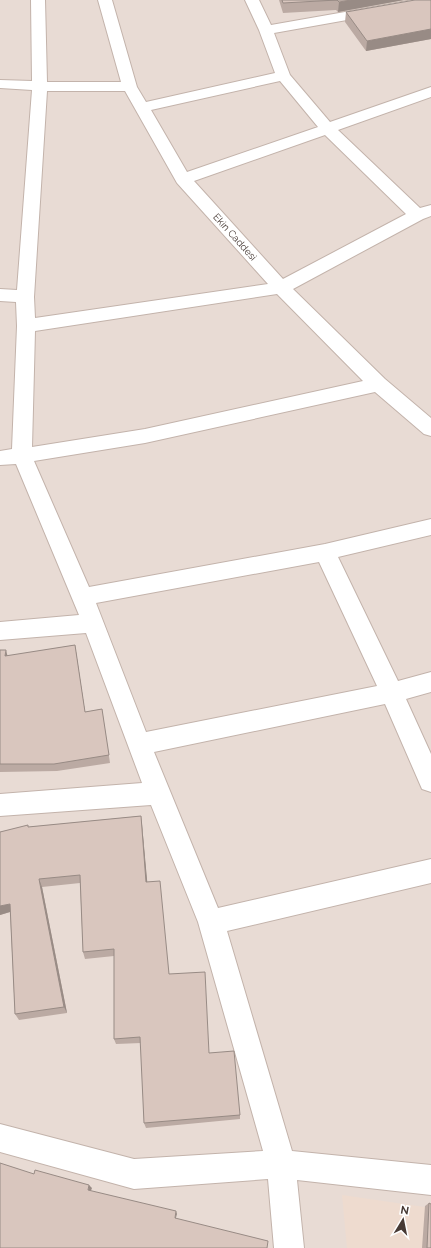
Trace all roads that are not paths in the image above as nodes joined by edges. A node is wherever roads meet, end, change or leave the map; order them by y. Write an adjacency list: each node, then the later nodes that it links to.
1 (38, 0): 9 (street)
2 (105, 0): 10 (street, Ekin Caddesi)
3 (252, 0): 6 (street)
4 (431, 1): 5 (street)
5 (399, 3): 6 (street)
6 (266, 30): 7 (street)
7 (283, 76): 12 (street); 13 (street)
8 (0, 84): 9 (street)
9 (40, 86): 10 (street); 18 (street)
10 (130, 87): 12 (street, Ekin Caddesi)
11 (431, 92): 13 (street)
12 (142, 108): 14 (street, Ekin Caddesi)
13 (328, 129): 14 (street); 15 (street)
14 (183, 178): 16 (street, Ekin Caddesi)
15 (424, 212): 16 (street)
16 (281, 288): 19 (street); 20 (street, Ekin Caddesi)
17 (0, 296): 18 (street)
18 (25, 297): 19 (street)
19 (26, 326): 22 (street)
20 (378, 384): 21 (street, Ekin Caddesi); 22 (street)
21 (431, 429)
22 (11, 457): 25 (street)
23 (431, 527): 24 (street)
24 (325, 552): 25 (street); 29 (street)
25 (83, 597): 26 (street)
26 (93, 623): 27 (street); 30 (street)
27 (0, 631)
28 (431, 682): 29 (street)
29 (392, 693): 30 (street); 31 (street)
30 (140, 744): 32 (street)
31 (431, 781)
32 (158, 793): 33 (street); 35 (street)
33 (0, 805)
34 (431, 871): 35 (street)
35 (210, 922): 37 (street)
36 (0, 1138): 37 (street)
37 (281, 1164): 38 (street); 39 (street)
38 (431, 1180)
39 (289, 1248)

